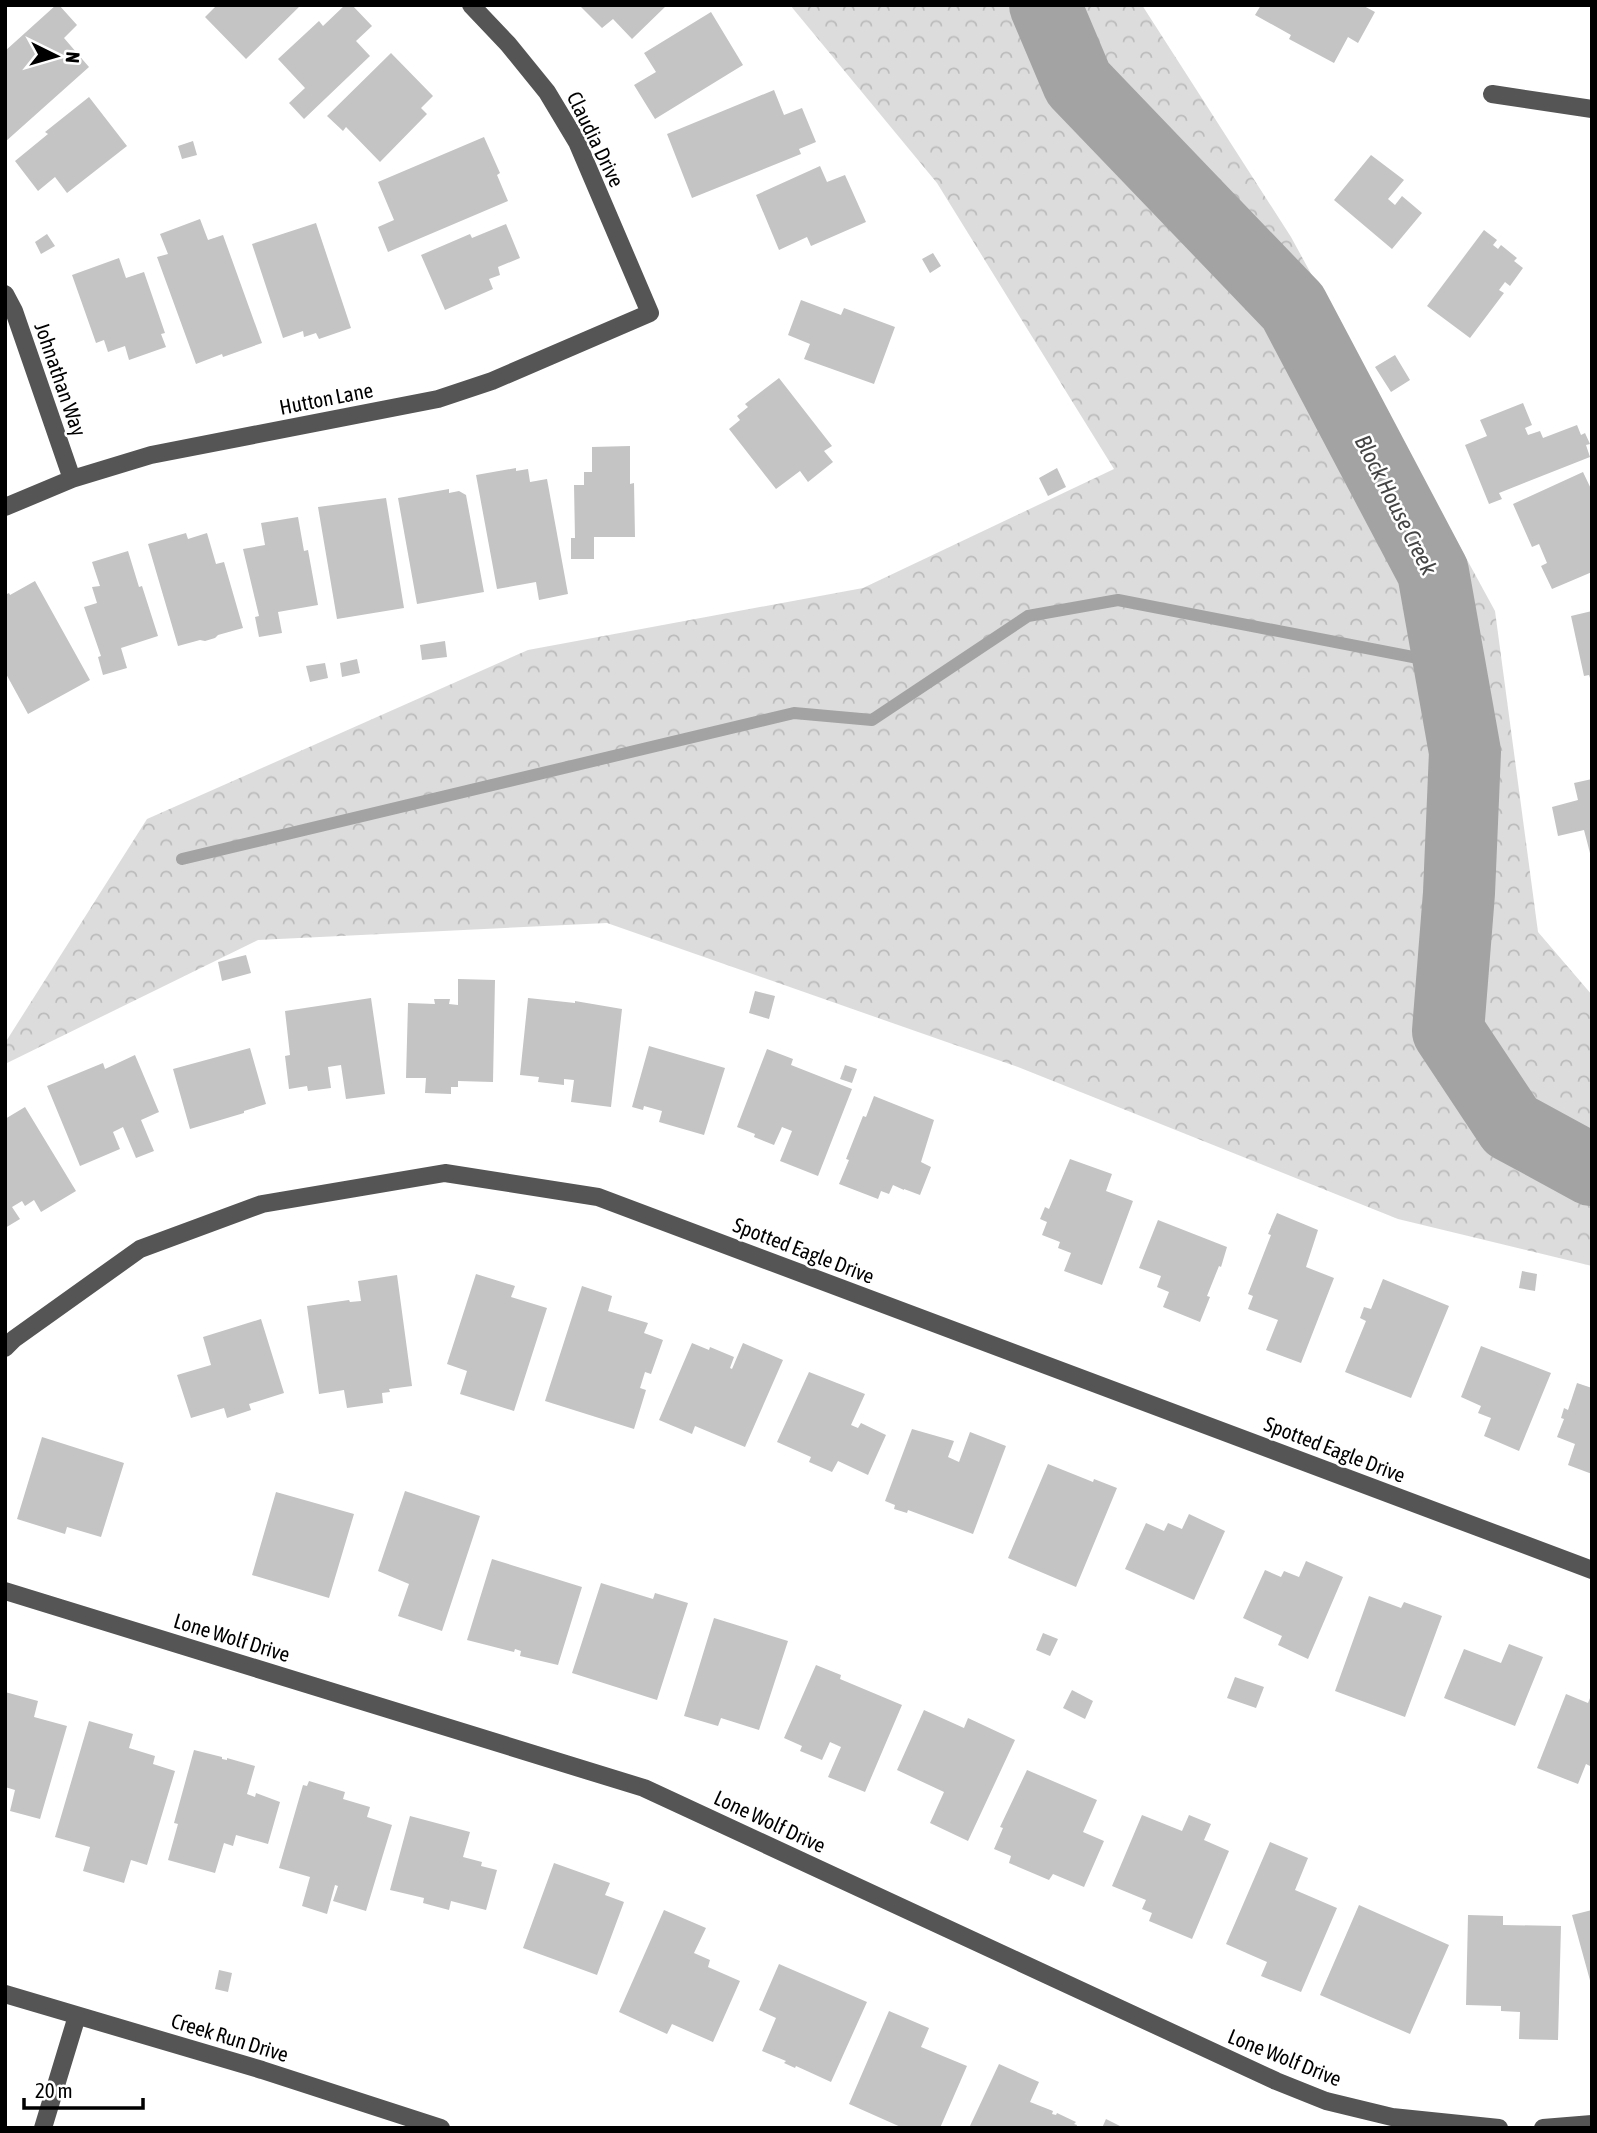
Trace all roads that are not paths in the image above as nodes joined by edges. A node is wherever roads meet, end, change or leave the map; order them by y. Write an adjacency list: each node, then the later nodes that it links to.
1 (471, 5): 5 (street, Claudia Drive)
2 (1492, 94): 3 (street)
3 (1592, 109)
4 (5, 293): 6 (street, Johnathan Way)
5 (650, 313): 6 (street, Hutton Lane)
6 (72, 479): 7 (street, Hutton Lane)
7 (5, 507)
8 (5, 1348): 9 (street, Spotted Eagle Drive)
9 (1592, 1570)
10 (5, 1591): 16 (street, Lone Wolf Drive)
11 (5, 1994): 12 (street, Creek Run Drive)
12 (77, 2016): 14 (street); 15 (street, Creek Run Drive)
13 (1592, 2124): 17 (street)
14 (43, 2128)
15 (440, 2128)
16 (1499, 2128)
17 (1543, 2128)

